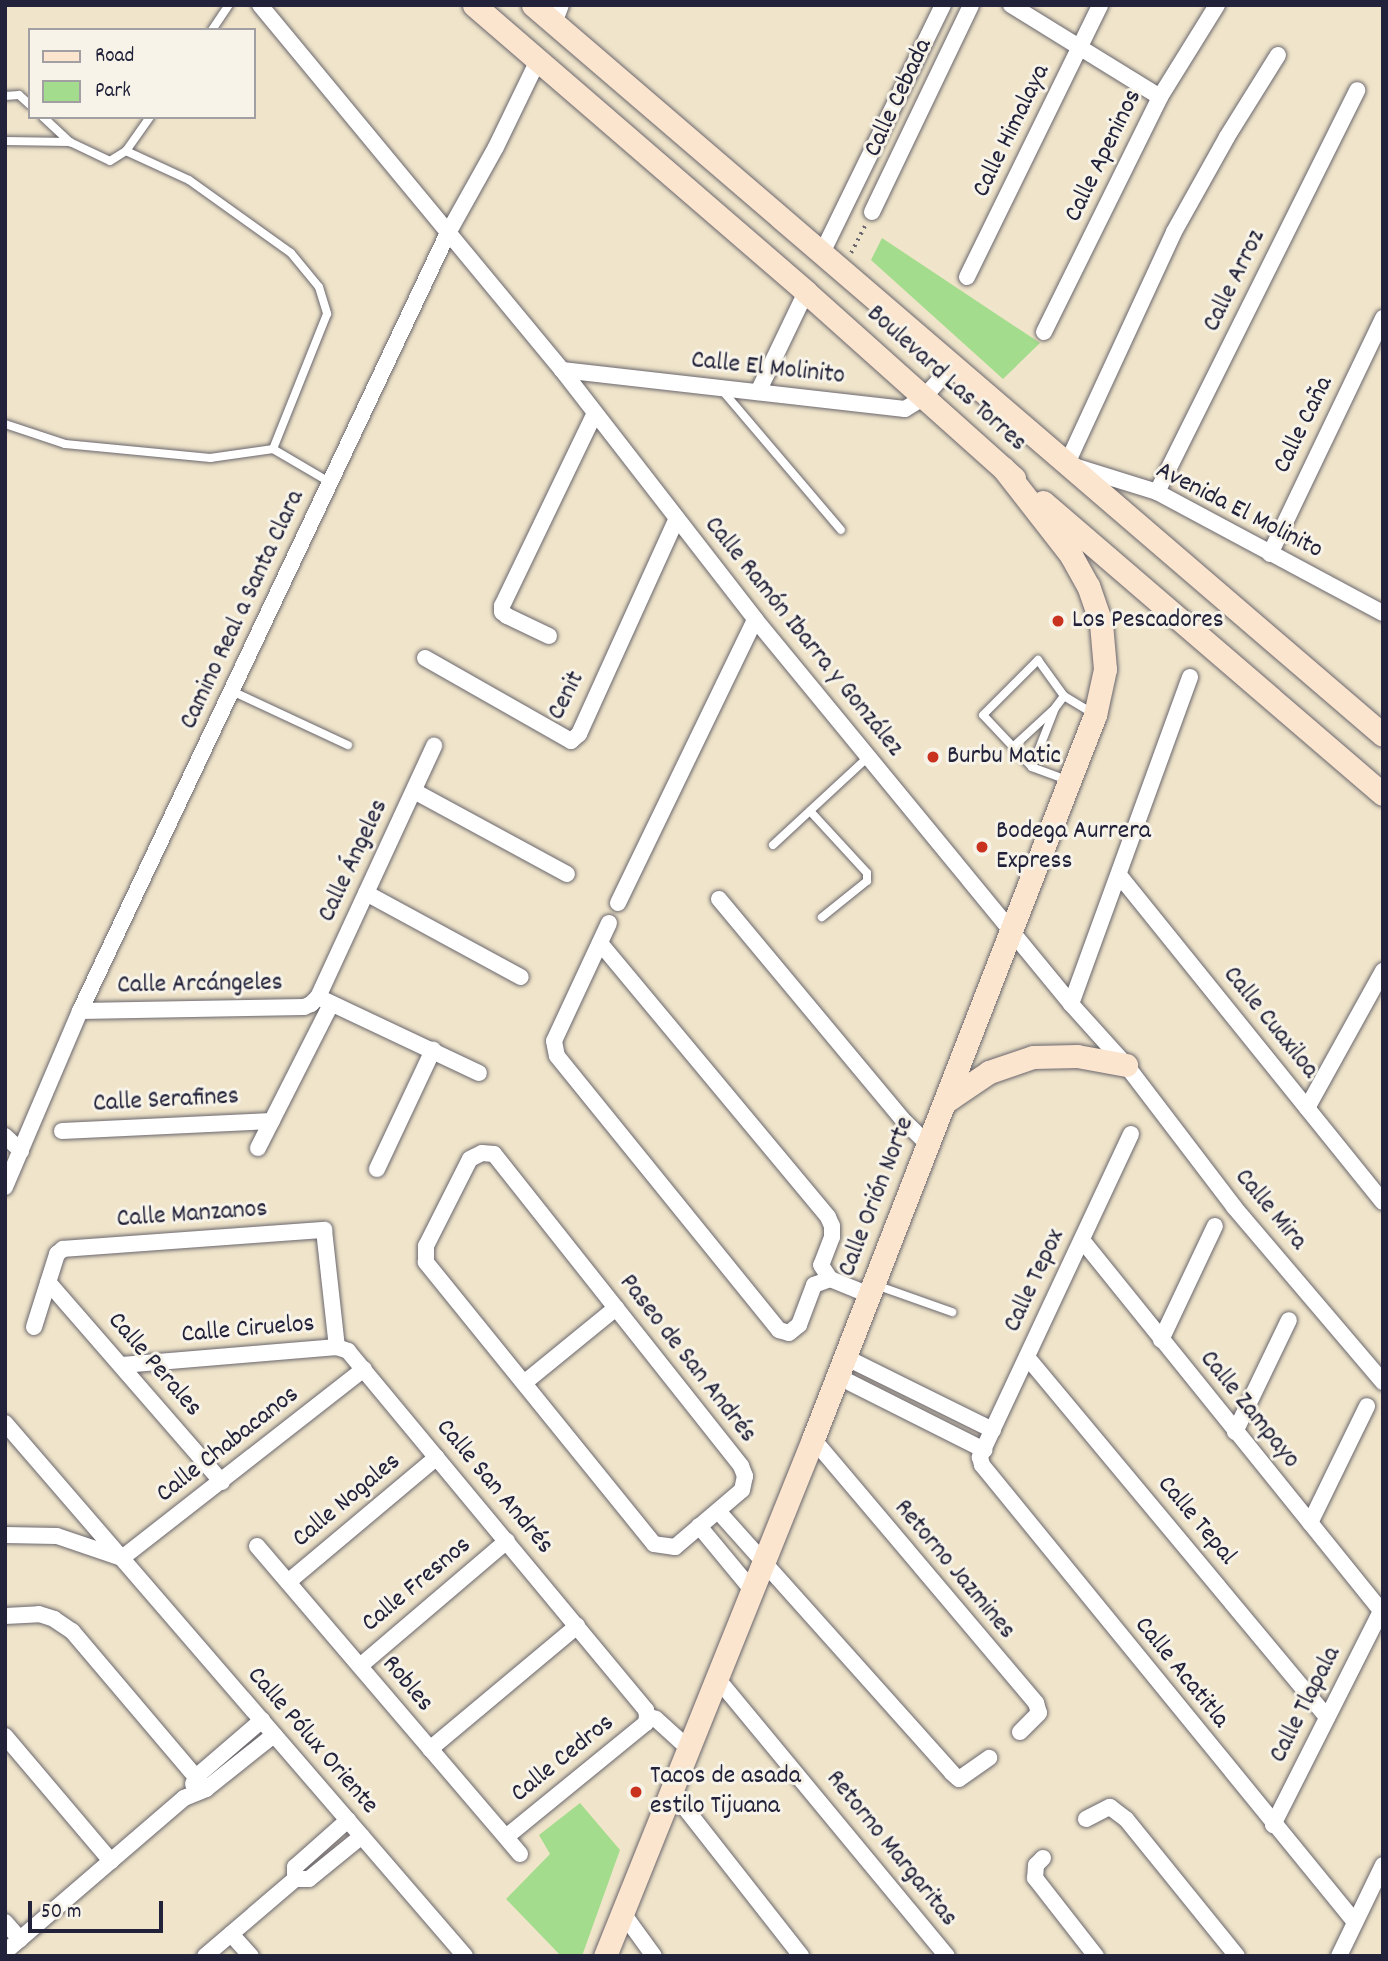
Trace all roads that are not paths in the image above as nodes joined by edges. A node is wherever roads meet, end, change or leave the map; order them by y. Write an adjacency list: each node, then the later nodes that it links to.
1 (229, 5): 11 (lane)
2 (260, 5): 25 (street, Calle Ramón Ibarra y González)
3 (474, 5): 14 (main road, Boulevard Las Torres)
4 (533, 5): 10 (main road, Boulevard Las Torres)
5 (943, 5): 26 (street)
6 (971, 5): 24 (street, Calle Cebada)
7 (1011, 5): 12 (street)
8 (1100, 5): 12 (street, Calle Himalaya)
9 (1217, 5): 17 (street, Calle Apeninos)
10 (558, 14): 26 (main road, Boulevard Las Torres)
11 (213, 28)
12 (1080, 47): 17 (street); 27 (street, Calle Himalaya)
13 (1278, 55): 39 (street)
14 (538, 60): 25 (street, Camino Real a Santa Clara); 28 (main road, Boulevard Las Torres)
15 (1356, 90): 42 (street, Calle Arroz)
16 (5, 96): 18 (lane)
17 (1160, 97): 30 (street, Calle Apeninos)
18 (28, 103)
19 (45, 119): 22 (lane)
20 (149, 119): 23 (lane)
21 (5, 141): 22 (lane)
22 (70, 142): 23 (lane)
23 (126, 151): 38 (lane)
24 (872, 212)
25 (448, 233): 32 (street, Calle Ramón Ibarra y González); 41 (street, Camino Real a Santa Clara)
26 (822, 253): 31 (main road, Boulevard Las Torres)
27 (967, 277)
28 (806, 292): 34 (street); 35 (main road, Boulevard Las Torres)
29 (1383, 318): 45 (street, Calle Caña)
30 (1044, 332)
31 (952, 366): 35 (street, Calle El Molinito); 39 (main road, Boulevard Las Torres)
32 (562, 370): 33 (street, Calle El Molinito); 36 (street, Calle Ramón Ibarra y González)
33 (721, 389): 34 (street, Calle El Molinito); 44 (lane)
34 (758, 393): 35 (street, Calle El Molinito)
35 (924, 397): 40 (main road, Boulevard Las Torres)
36 (595, 413): 43 (street, Calle Ramón Ibarra y González); 48 (street)
37 (5, 424): 38 (lane)
38 (273, 449): 41 (lane)
39 (1067, 464): 42 (street, Avenida El Molinito); 55 (main road, Boulevard Las Torres)
40 (1003, 468): 54 (main road, Calle Orión Norte); 63 (main road, Boulevard Las Torres)
41 (331, 483): 51 (street, Camino Real a Santa Clara)
42 (1157, 492): 45 (street, Avenida El Molinito)
43 (676, 520): 47 (street, Calle Ramón Ibarra y González); 49 (street, Cenit)
44 (841, 530)
45 (1270, 554): 46 (street, Avenida El Molinito)
46 (1383, 613)
47 (755, 618): 59 (street, Calle Ramón Ibarra y González); 70 (street)
48 (549, 636)
49 (425, 658)
50 (1190, 677): 67 (street)
51 (232, 691): 56 (lane); 79 (street, Camino Real a Santa Clara)
52 (1065, 696): 53 (lane); 54 (lane); 58 (lane)
53 (1055, 708): 58 (lane); 60 (lane)
54 (1094, 715): 61 (main road, Calle Orión Norte)
55 (1383, 735)
56 (348, 745)
57 (434, 746): 62 (street, Calle Ángeles)
58 (1013, 747): 60 (lane)
59 (869, 756): 64 (lane); 73 (street, Calle Ramón Ibarra y González)
60 (1032, 767): 61 (lane)
61 (1070, 781): 73 (main road, Calle Orión Norte)
62 (414, 791): 66 (street); 68 (street, Calle Ángeles)
63 (1383, 793)
64 (810, 811): 65 (lane); 71 (lane)
65 (773, 845)
66 (568, 874)
67 (1119, 875): 78 (street); 84 (street, Calle Cuaxiloa)
68 (366, 893): 76 (street); 77 (street, Calle Ángeles)
69 (719, 899): 89 (street)
70 (618, 903)
71 (822, 917)
72 (609, 923): 74 (street)
73 (1012, 930): 78 (street, Calle Ramón Ibarra y González); 83 (main road, Calle Orión Norte)
74 (600, 943): 97 (street); 97 (street)
75 (1383, 971): 84 (street)
76 (522, 977)
77 (324, 1001): 79 (street, Calle Arcángeles); 80 (street); 85 (street, Calle Ángeles)
78 (1071, 1004): 81 (street, Calle Ramón Ibarra y González)
79 (80, 1011): 91 (street, Camino Real a Santa Clara)
80 (433, 1050): 82 (street); 92 (street)
81 (1126, 1065): 83 (main road); 110 (street, Calle Mira)
82 (479, 1073)
83 (945, 1101): 89 (main road, Calle Orión Norte)
84 (1307, 1108): 94 (street, Calle Cuaxiloa)
85 (272, 1121): 86 (street, Calle Serafines); 90 (street, Calle Ángeles)
86 (62, 1130)
87 (1131, 1134): 96 (street, Calle Tepox)
88 (5, 1136): 91 (street)
89 (929, 1144): 99 (main road, Calle Orión Norte)
90 (258, 1148)
91 (21, 1151): 93 (street, Camino Real a Santa Clara)
92 (377, 1169)
93 (5, 1187)
94 (1383, 1202)
95 (1215, 1226): 104 (street)
96 (1082, 1240): 104 (street, Calle Zampayo); 106 (street, Calle Tepox)
97 (825, 1272): 99 (street)
98 (48, 1282): 103 (street); 105 (street, Calle Manzanos); 107 (street, Calle Perales)
99 (871, 1290): 101 (lane); 108 (main road, Calle Orión Norte)
100 (617, 1308): 111 (street); 111 (street, Paseo de San Andrés); 120 (street, Paseo de San Andrés)
101 (952, 1312)
102 (1289, 1320): 115 (street)
103 (34, 1327)
104 (1161, 1340): 115 (street, Calle Zampayo)
105 (337, 1347): 107 (street, Calle Ciruelos); 109 (street, Calle San Andrés)
106 (1027, 1357): 114 (street, Calle Tepox); 135 (street, Calle Tepal)
107 (122, 1365): 119 (street, Calle Perales)
108 (841, 1367): 114 (street); 116 (main road, Calle Orión Norte); 117 (street)
109 (364, 1369): 118 (street, Calle San Andrés); 119 (street, Calle Chabacanos)
110 (1383, 1382)
111 (524, 1383): 122 (street, Paseo de San Andrés)
112 (1367, 1406): 121 (street)
113 (5, 1423): 126 (street, Calle Pólux Oriente)
114 (993, 1430): 117 (street, Calle Tepox)
115 (1235, 1432): 121 (street, Calle Zampayo)
116 (813, 1439): 127 (main road, Calle Orión Norte); 138 (street, Retorno Jazmines)
117 (984, 1450): 148 (street, Calle Acatitla)
118 (437, 1457): 124 (street, Calle San Andrés); 128 (street, Calle Nogales)
119 (222, 1482): 126 (street, Calle Chabacanos)
120 (718, 1511): 122 (street, Paseo de San Andrés); 127 (street)
121 (1310, 1523): 130 (street, Calle Zampayo)
122 (699, 1526): 129 (street)
123 (5, 1535): 126 (street)
124 (507, 1541): 132 (street, Calle San Andrés); 133 (street, Calle Fresnos)
125 (257, 1546): 128 (street, Robles)
126 (122, 1558): 137 (street, Calle Pólux Oriente)
127 (763, 1563): 129 (main road, Calle Orión Norte); 143 (street)
128 (288, 1582): 133 (street, Robles)
129 (752, 1590): 134 (main road, Calle Orión Norte)
130 (1382, 1608): 135 (street, Calle Tlapala)
131 (5, 1616): 144 (street)
132 (577, 1626): 136 (street, Calle San Andrés); 141 (street)
133 (360, 1666): 141 (street, Robles)
134 (716, 1677): 142 (main road, Calle Orión Norte); 168 (street, Retorno Margaritas)
135 (1327, 1717): 148 (street, Calle Tlapala)
136 (646, 1719): 142 (street, Calle San Andrés); 150 (street, Calle Cedros)
137 (262, 1720): 139 (street, Calle Pólux Oriente); 144 (street)
138 (1020, 1732)
139 (275, 1735): 144 (street); 147 (street, Calle Pólux Oriente)
140 (5, 1736): 153 (street)
141 (430, 1749): 150 (street, Robles)
142 (686, 1753): 145 (main road, Calle Orión Norte)
143 (989, 1758)
144 (202, 1782): 153 (street)
145 (671, 1790): 156 (main road, Calle Orión Norte); 167 (street)
146 (1086, 1819): 170 (street)
147 (348, 1820): 149 (street, Calle Pólux Oriente); 155 (street)
148 (1273, 1825): 158 (street, Calle Acatitla)
149 (362, 1836): 155 (street); 164 (street, Calle Pólux Oriente)
150 (506, 1837): 151 (street, Robles)
151 (520, 1854)
152 (1044, 1858): 169 (street)
153 (111, 1861): 160 (street)
154 (1382, 1868): 158 (street)
155 (295, 1879): 159 (street)
156 (622, 1912): 165 (main road, Calle Orión Norte); 166 (street)
157 (5, 1922): 160 (street)
158 (1354, 1922): 171 (street)
159 (231, 1934): 162 (street); 163 (street)
160 (20, 1939): 161 (street)
161 (5, 1952)
162 (205, 1956)
163 (251, 1956)
164 (465, 1956)
165 (605, 1956)
166 (654, 1956)
167 (801, 1956)
168 (947, 1956)
169 (1096, 1956)
170 (1237, 1956)
171 (1339, 1956)

